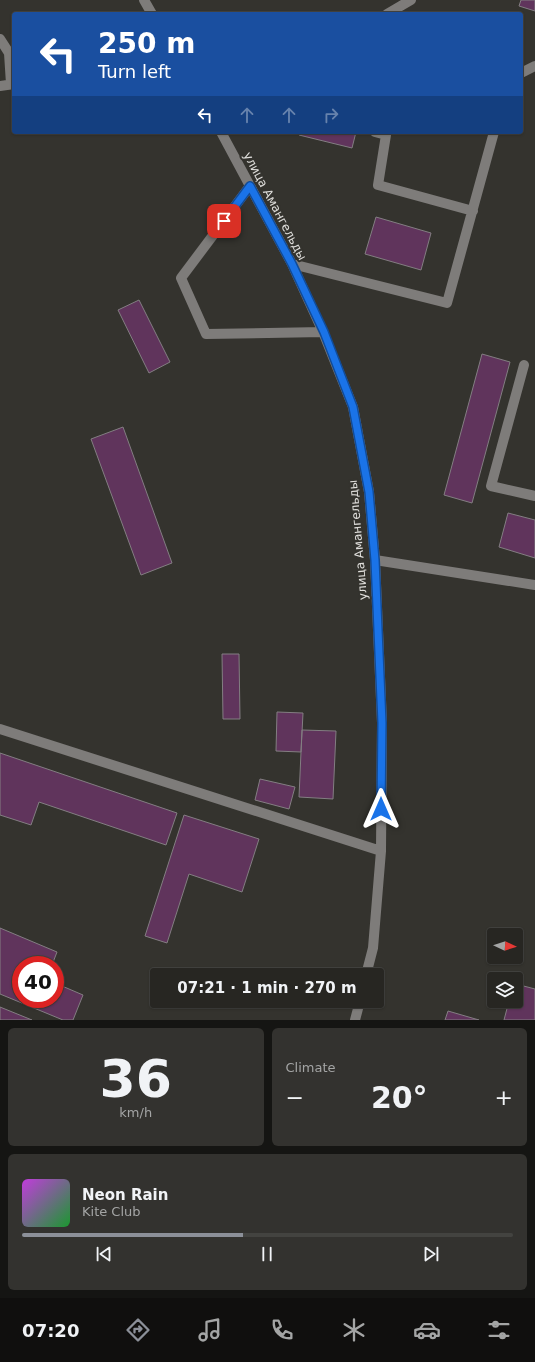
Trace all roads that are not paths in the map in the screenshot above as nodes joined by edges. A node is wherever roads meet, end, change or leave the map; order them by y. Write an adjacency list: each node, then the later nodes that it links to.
1 (144, 0): 3 (street)
2 (411, 0): 4 (street)
3 (151, 12)
4 (390, 12)
5 (0, 39): 8 (street)
6 (535, 66): 7 (street)
7 (523, 72)
8 (12, 76)
9 (12, 84): 10 (street)
10 (0, 86)
11 (222, 134): 14 (street, улица Амангельды)
12 (382, 134): 15 (street)
13 (493, 134): 15 (street)
14 (250, 186): 16 (street, улица Амангельды); 17 (street)
15 (473, 211): 16 (street)
16 (292, 264): 17 (street, улица Амангельды)
17 (324, 332): 20 (street, улица Амангельды)
18 (524, 365): 19 (street)
19 (535, 496)
20 (375, 560): 21 (street); 23 (street, улица Амангельды)
21 (535, 585)
22 (0, 729): 23 (street)
23 (381, 851): 24 (street, улица Амангельды)
24 (368, 968)
25 (358, 1008): 26 (street)
26 (355, 1020)

